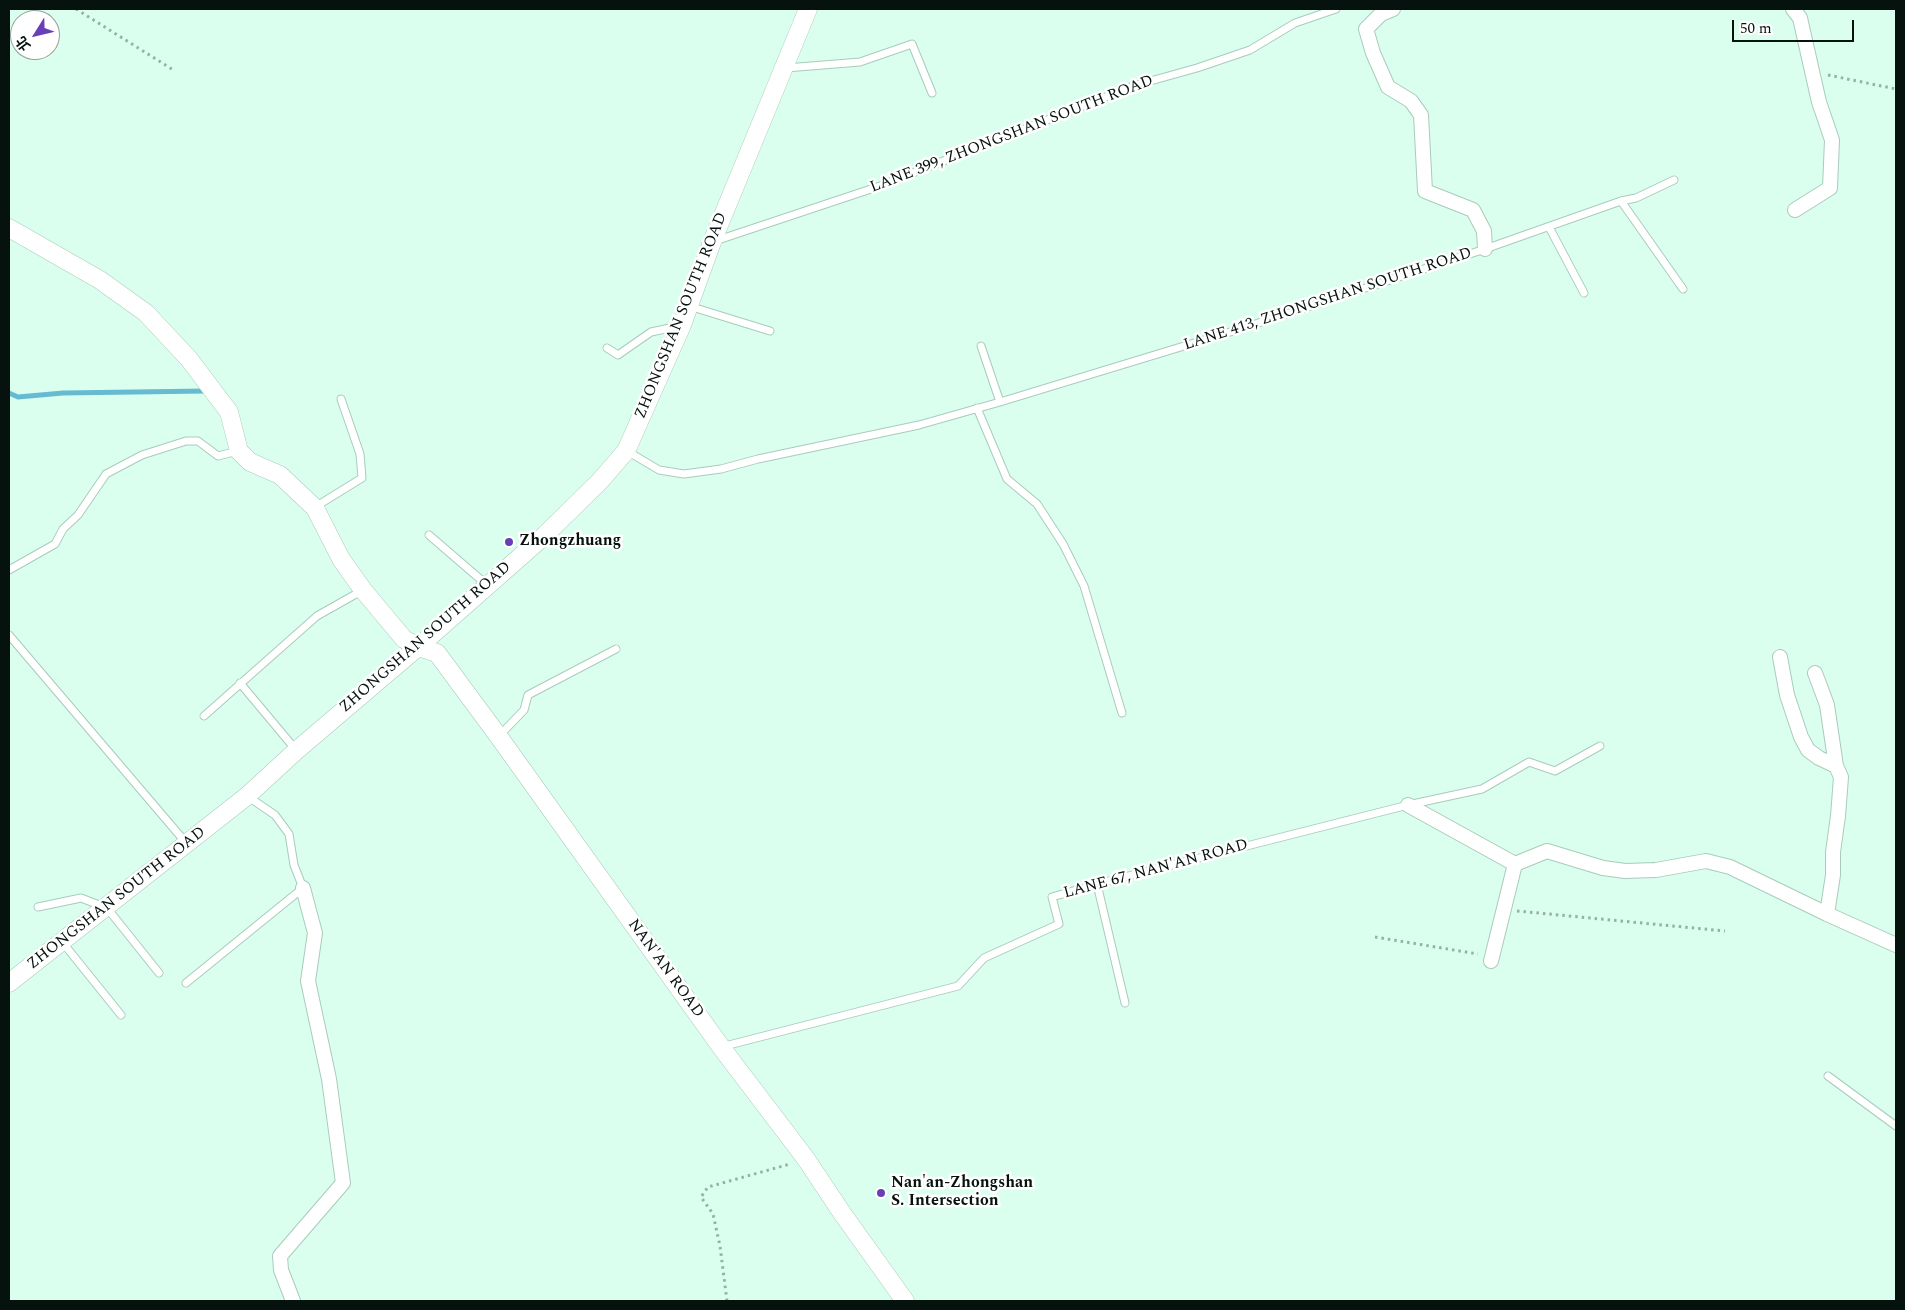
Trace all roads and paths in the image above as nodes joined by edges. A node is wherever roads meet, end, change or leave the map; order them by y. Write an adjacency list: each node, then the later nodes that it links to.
1 (76, 9): 7 (path)
2 (808, 9): 6 (street, ZHONGSHAN SOUTH ROAD)
3 (1336, 9): 16 (lane, LANE 399, ZHONGSHAN SOUTH ROAD)
4 (1793, 9): 8 (street)
5 (1382, 11): 17 (street)
6 (783, 68): 10 (lane); 16 (street, ZHONGSHAN SOUTH ROAD)
7 (174, 71)
8 (1813, 72): 9 (path); 13 (street)
9 (1896, 89)
10 (932, 92)
11 (1674, 180): 12 (lane, LANE 413, ZHONGSHAN SOUTH ROAD)
12 (1621, 201): 14 (lane, LANE 413, ZHONGSHAN SOUTH ROAD); 18 (lane)
13 (1795, 210)
14 (1549, 227): 17 (lane, LANE 413, ZHONGSHAN SOUTH ROAD); 19 (lane)
15 (9, 228): 28 (street)
16 (712, 242): 20 (street, ZHONGSHAN SOUTH ROAD)
17 (1485, 249): 26 (lane, LANE 413, ZHONGSHAN SOUTH ROAD)
18 (1683, 289)
19 (1584, 293)
20 (689, 306): 21 (street, ZHONGSHAN SOUTH ROAD); 22 (lane)
21 (682, 325): 24 (lane); 29 (street, ZHONGSHAN SOUTH ROAD)
22 (770, 331)
23 (981, 346): 26 (lane)
24 (607, 348)
25 (341, 399): 30 (lane)
26 (1000, 402): 27 (lane, LANE 413, ZHONGSHAN SOUTH ROAD)
27 (977, 408): 29 (lane, LANE 413, ZHONGSHAN SOUTH ROAD); 41 (lane)
28 (239, 451): 30 (street); 32 (lane)
29 (626, 451): 33 (street, ZHONGSHAN SOUTH ROAD)
30 (315, 508): 34 (street, NAN'AN ROAD)
31 (428, 534): 33 (lane)
32 (9, 570)
33 (487, 585): 36 (street, ZHONGSHAN SOUTH ROAD)
34 (363, 590): 36 (street, NAN'AN ROAD); 40 (lane)
35 (9, 635): 49 (lane)
36 (418, 648): 43 (street, NAN'AN ROAD); 45 (street, ZHONGSHAN SOUTH ROAD)
37 (616, 649): 43 (lane)
38 (1780, 657): 46 (street)
39 (1815, 673): 46 (street)
40 (240, 683): 42 (lane); 45 (lane)
41 (1122, 713)
42 (204, 716)
43 (499, 737): 67 (street, NAN'AN ROAD)
44 (1600, 746): 48 (lane, LANE 67, NAN'AN ROAD)
45 (297, 750): 47 (street, ZHONGSHAN SOUTH ROAD)
46 (1836, 766): 56 (street)
47 (247, 796): 49 (street, ZHONGSHAN SOUTH ROAD); 52 (lane)
48 (1408, 804): 50 (street); 51 (lane, LANE 67, NAN'AN ROAD)
49 (187, 844): 54 (street, ZHONGSHAN SOUTH ROAD)
50 (1515, 864): 56 (street); 61 (street)
51 (1097, 884): 65 (lane); 67 (lane, LANE 67, NAN'AN ROAD)
52 (303, 888): 63 (lane); 71 (street)
53 (38, 906): 54 (lane)
54 (107, 908): 59 (street, ZHONGSHAN SOUTH ROAD); 62 (lane)
55 (1522, 912): 57 (path)
56 (1827, 914): 60 (street)
57 (1725, 931)
58 (1375, 937): 61 (path)
59 (62, 942): 64 (street, ZHONGSHAN SOUTH ROAD); 66 (lane)
60 (1896, 945)
61 (1487, 958)
62 (159, 973)
63 (186, 983)
64 (9, 984)
65 (1125, 1003)
66 (121, 1015)
67 (721, 1048): 70 (street, NAN'AN ROAD)
68 (1828, 1076): 69 (lane)
69 (1896, 1126)
70 (806, 1160): 72 (path); 73 (street, NAN'AN ROAD)
71 (293, 1301)
72 (727, 1301)
73 (905, 1301)

